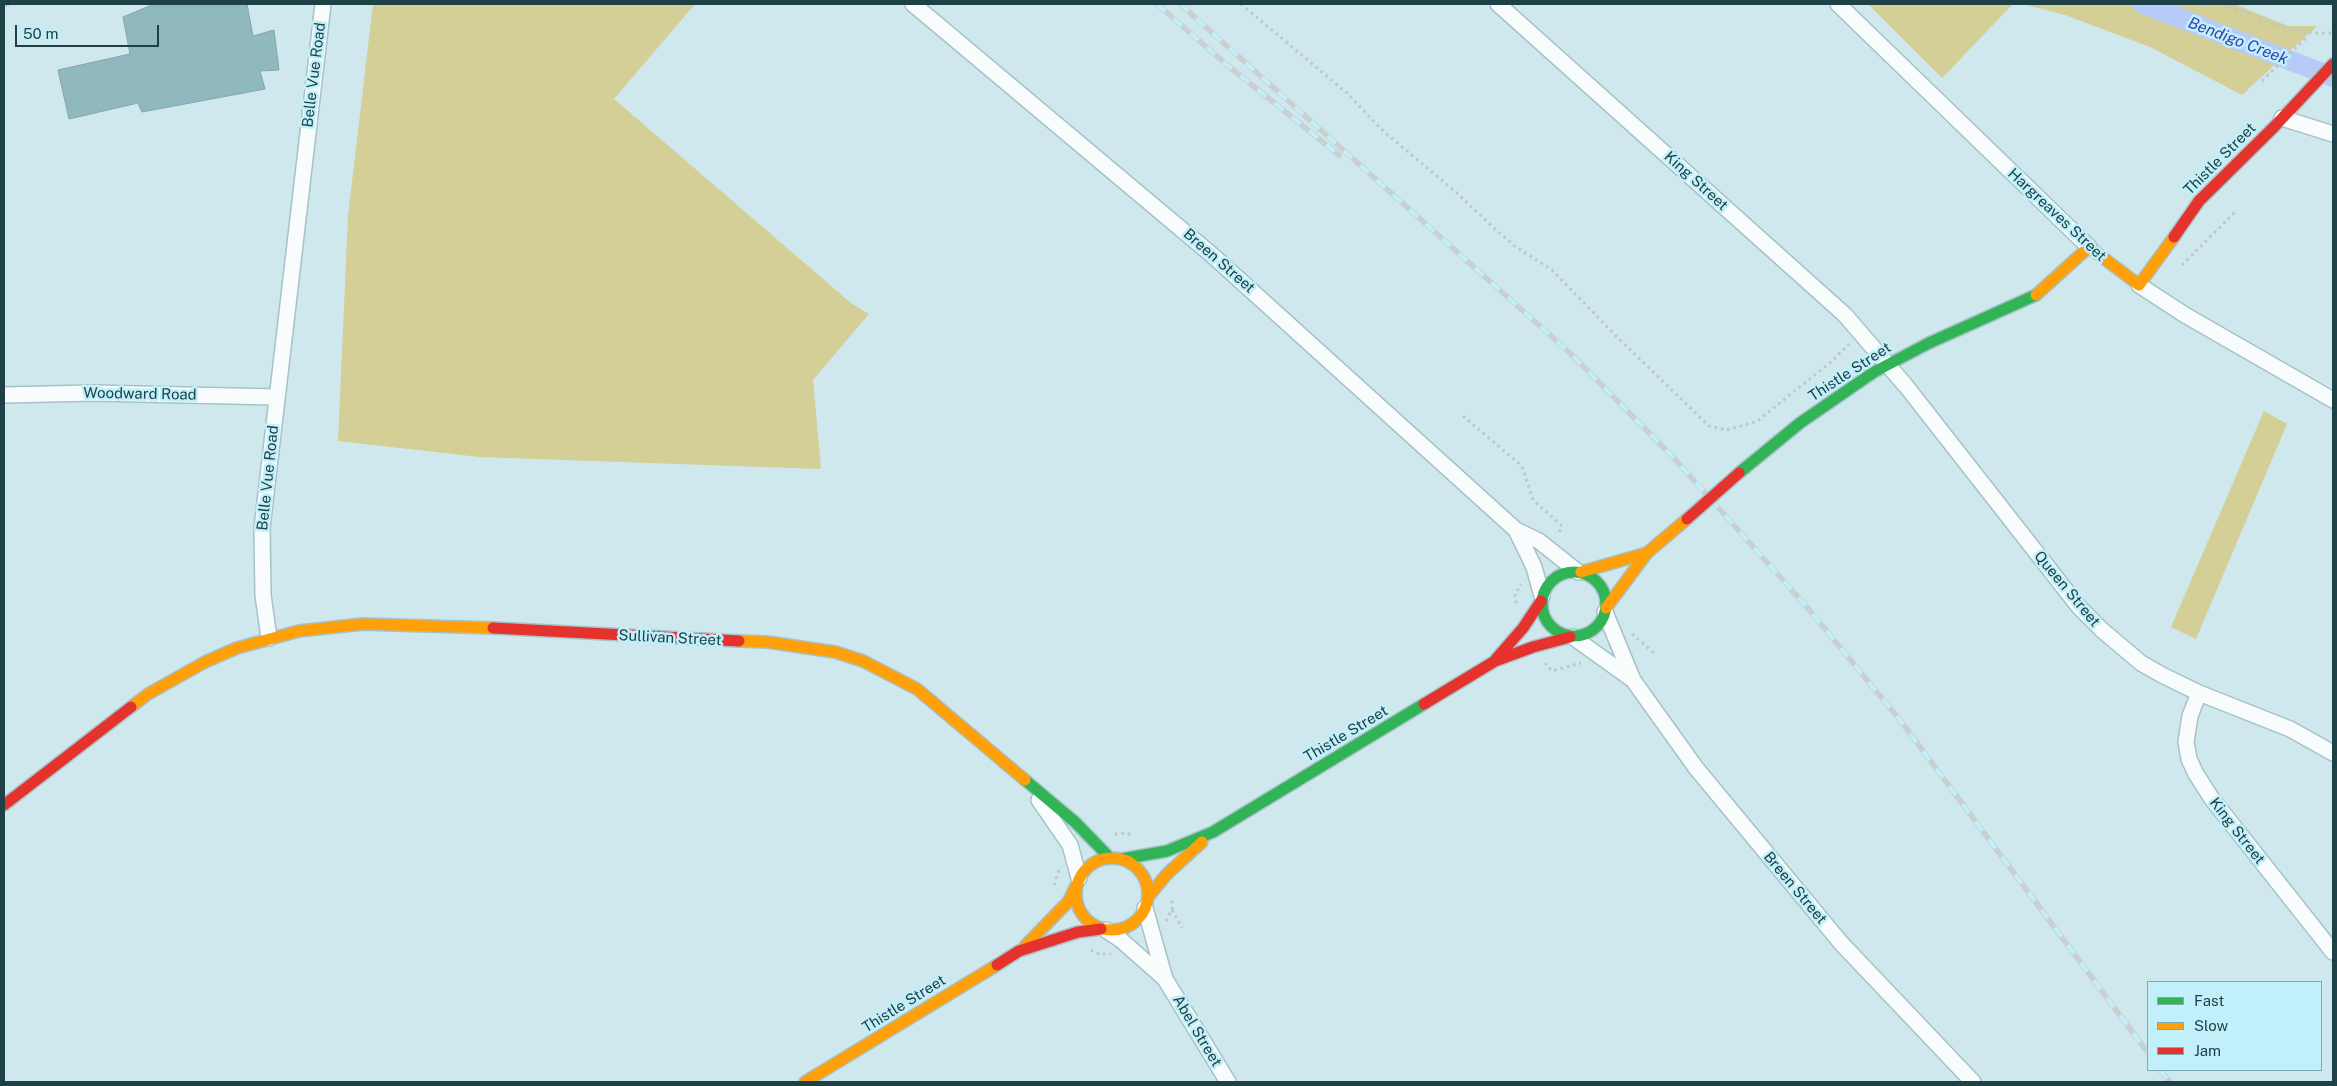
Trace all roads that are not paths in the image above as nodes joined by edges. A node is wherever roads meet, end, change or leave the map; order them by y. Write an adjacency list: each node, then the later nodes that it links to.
1 (322, 4): 12 (street, Belle Vue Road)
2 (913, 4): 14 (street, Breen Street)
3 (1498, 4): 10 (street, King Street)
4 (1838, 4): 8 (street, Hargreaves Street)
5 (2333, 64): 6 (street, Thistle Street)
6 (2282, 118): 7 (street); 9 (street, Thistle Street)
7 (2332, 134)
8 (2089, 247): 9 (street, Hargreaves Street); 10 (street, Thistle Street)
9 (2139, 285): 13 (street, Hargreaves Street)
10 (1887, 364): 15 (street, Thistle Street, bridge); 23 (street, Queen Street)
11 (4, 395): 12 (street, Woodward Road)
12 (277, 396): 20 (street, Belle Vue Road)
13 (2333, 400)
14 (1516, 530): 16 (street, Breen Street); 17 (street, Breen Street)
15 (1646, 553): 16 (street, Thistle Street); 18 (street, Thistle Street)
16 (1580, 572): 17 (street); 18 (street)
17 (1542, 599): 19 (street); 21 (street, Thistle Street)
18 (1606, 610): 19 (street); 22 (street, Breen Street)
19 (1572, 637): 21 (street, Thistle Street); 22 (street, Breen Street)
20 (269, 638): 25 (street, Sullivan Street); 26 (street)
21 (1495, 661): 27 (street, Thistle Street)
22 (1634, 680): 38 (street, Breen Street)
23 (2200, 693): 24 (street, Queen Street); 34 (street, King Street)
24 (2333, 753)
25 (1027, 784): 28 (street, Sullivan Street); 30 (street, Sullivan Street)
26 (4, 805)
27 (1213, 832): 29 (street, Thistle Street); 31 (street, Thistle Street)
28 (1109, 857): 29 (street); 30 (street)
29 (1122, 859): 31 (street)
30 (1078, 882): 32 (street); 33 (street, Thistle Street)
31 (1146, 903): 32 (street); 35 (street, Abel Street)
32 (1104, 929): 33 (street, Thistle Street); 35 (street, Abel Street)
33 (1019, 951): 36 (street, Thistle Street)
34 (2333, 952)
35 (1165, 979): 37 (street, Abel Street)
36 (806, 1082)
37 (1228, 1082)
38 (1973, 1082)

